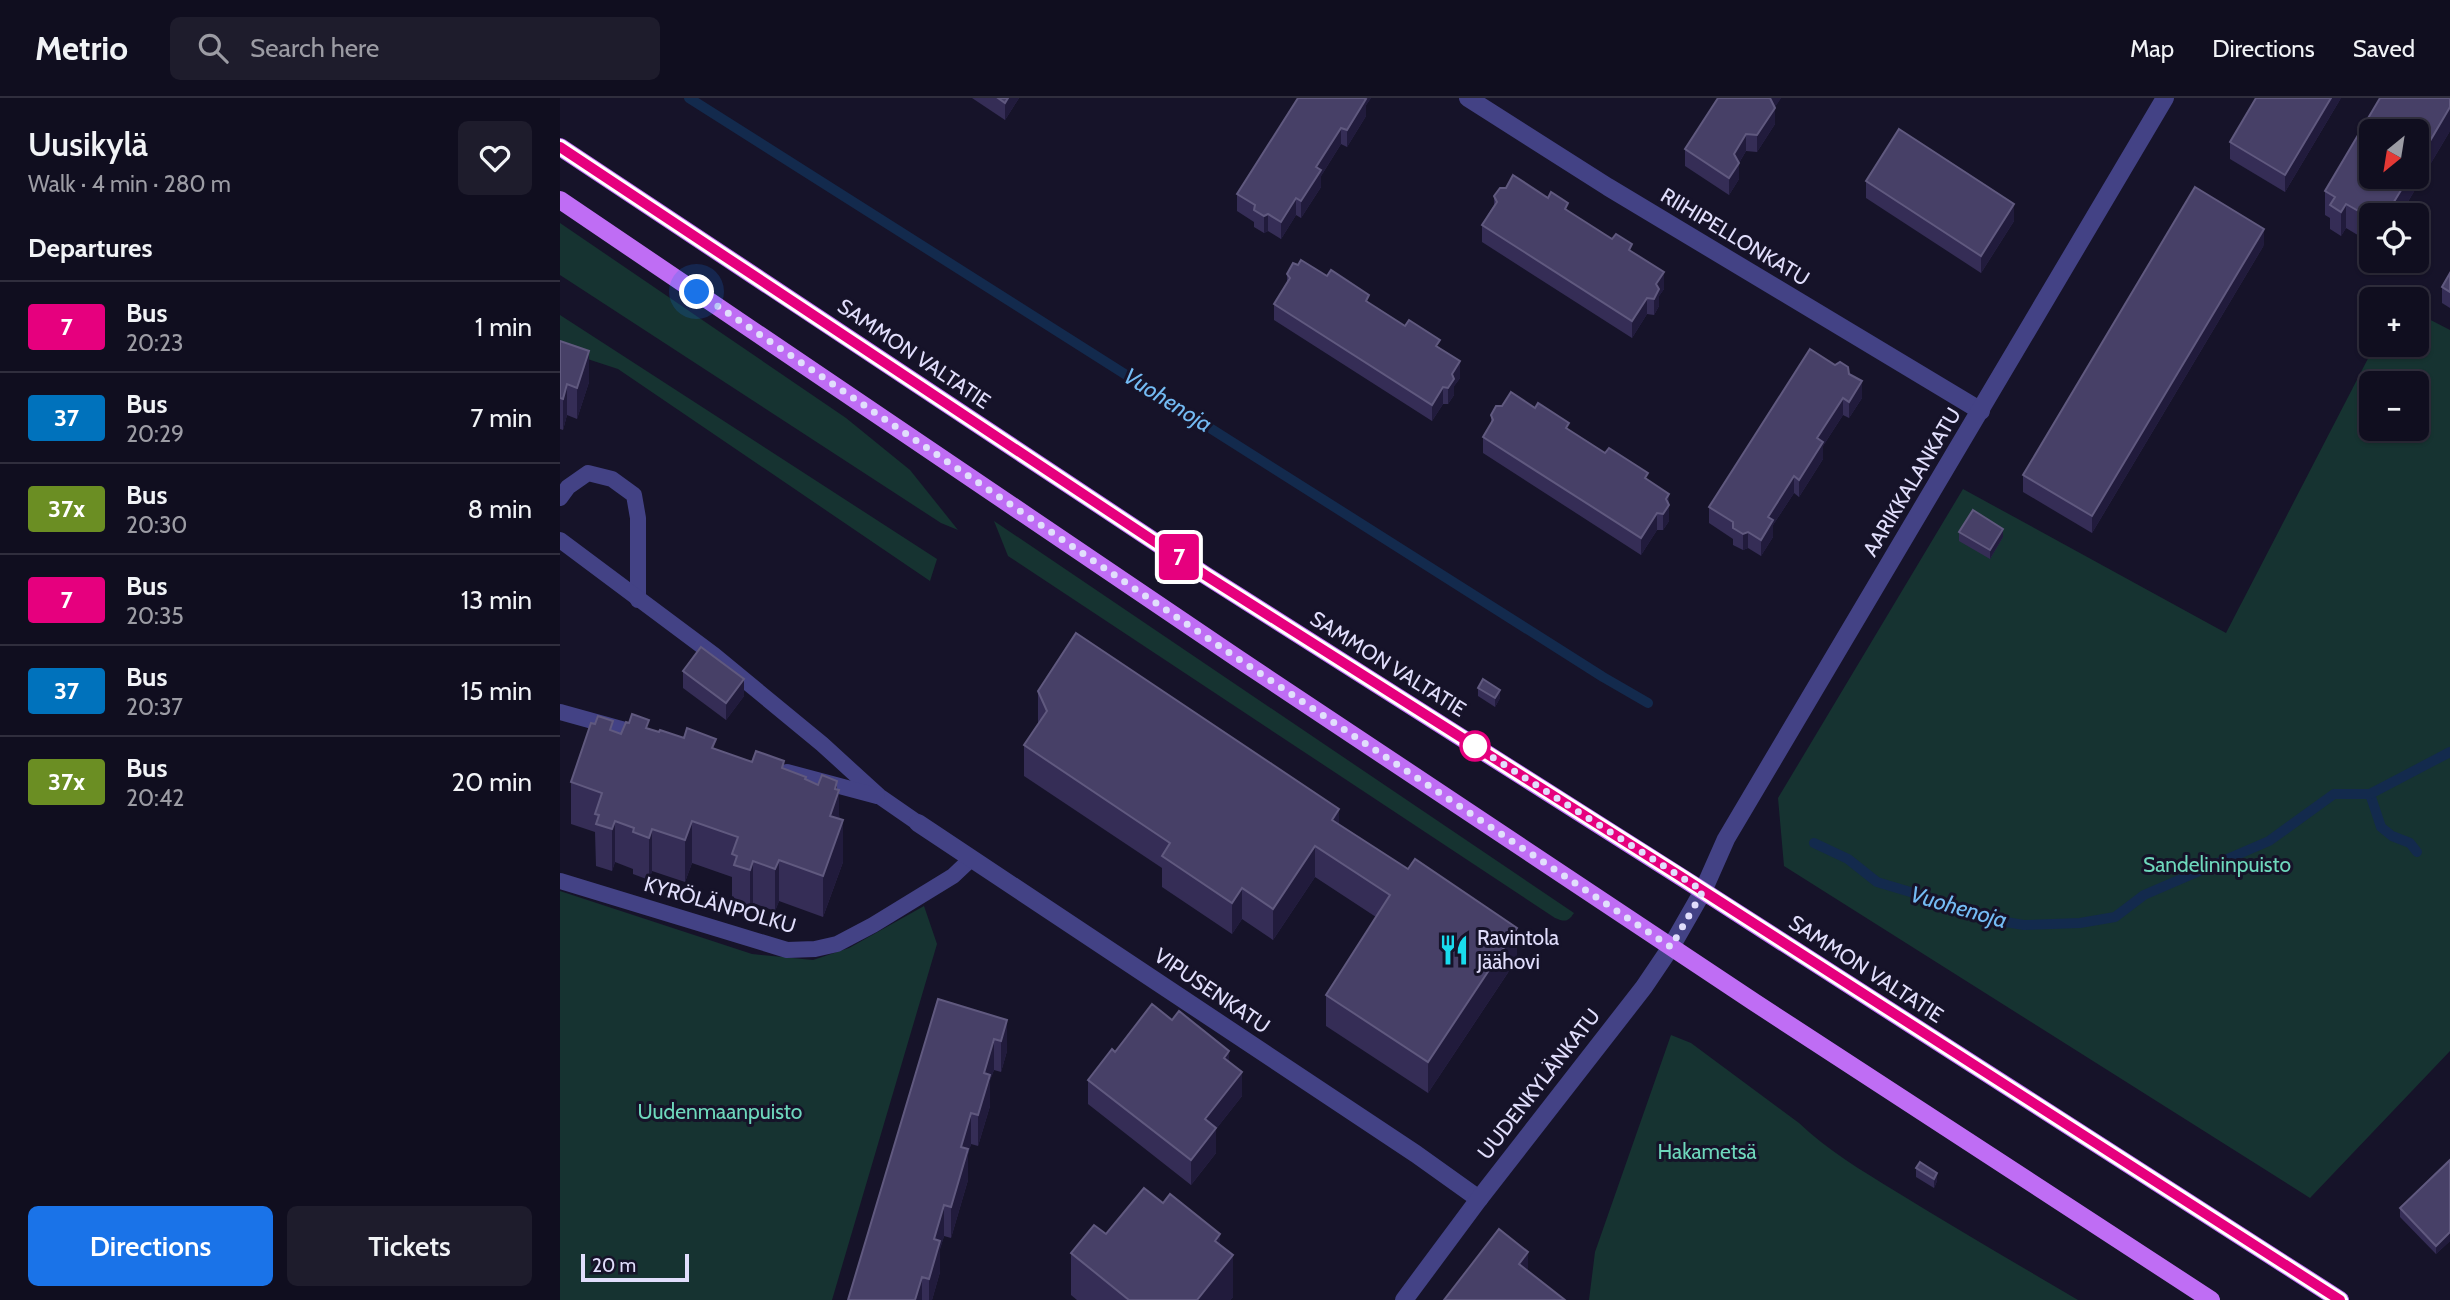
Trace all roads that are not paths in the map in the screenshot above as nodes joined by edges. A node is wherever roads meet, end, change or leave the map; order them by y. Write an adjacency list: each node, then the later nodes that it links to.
1 (1468, 98): 5 (street, RIIHIPELLONKATU)
2 (2165, 98): 5 (street, AARIKKALANKATU)
3 (560, 148): 16 (main road, SAMMON VALTATIE)
4 (560, 200): 17 (main road)
5 (1981, 411): 16 (street, AARIKKALANKATU)
6 (560, 498): 8 (lane)
7 (560, 540): 8 (lane)
8 (638, 600): 12 (lane)
9 (560, 712): 10 (lane)
10 (663, 740)
11 (771, 768): 12 (lane)
12 (879, 796): 13 (lane)
13 (918, 823): 14 (street, VIPUSENKATU)
14 (971, 859): 15 (lane, KYRÖLÄNPOLKU); 18 (street, VIPUSENKATU)
15 (560, 881)
16 (1703, 891): 17 (street, UUDENKYLÄNKATU); 21 (main road, SAMMON VALTATIE)
17 (1671, 947): 18 (street, UUDENKYLÄNKATU); 20 (main road)
18 (1479, 1199): 19 (street, UUDENKYLÄNKATU)
19 (1404, 1300)
20 (2211, 1300)
21 (2340, 1300)

